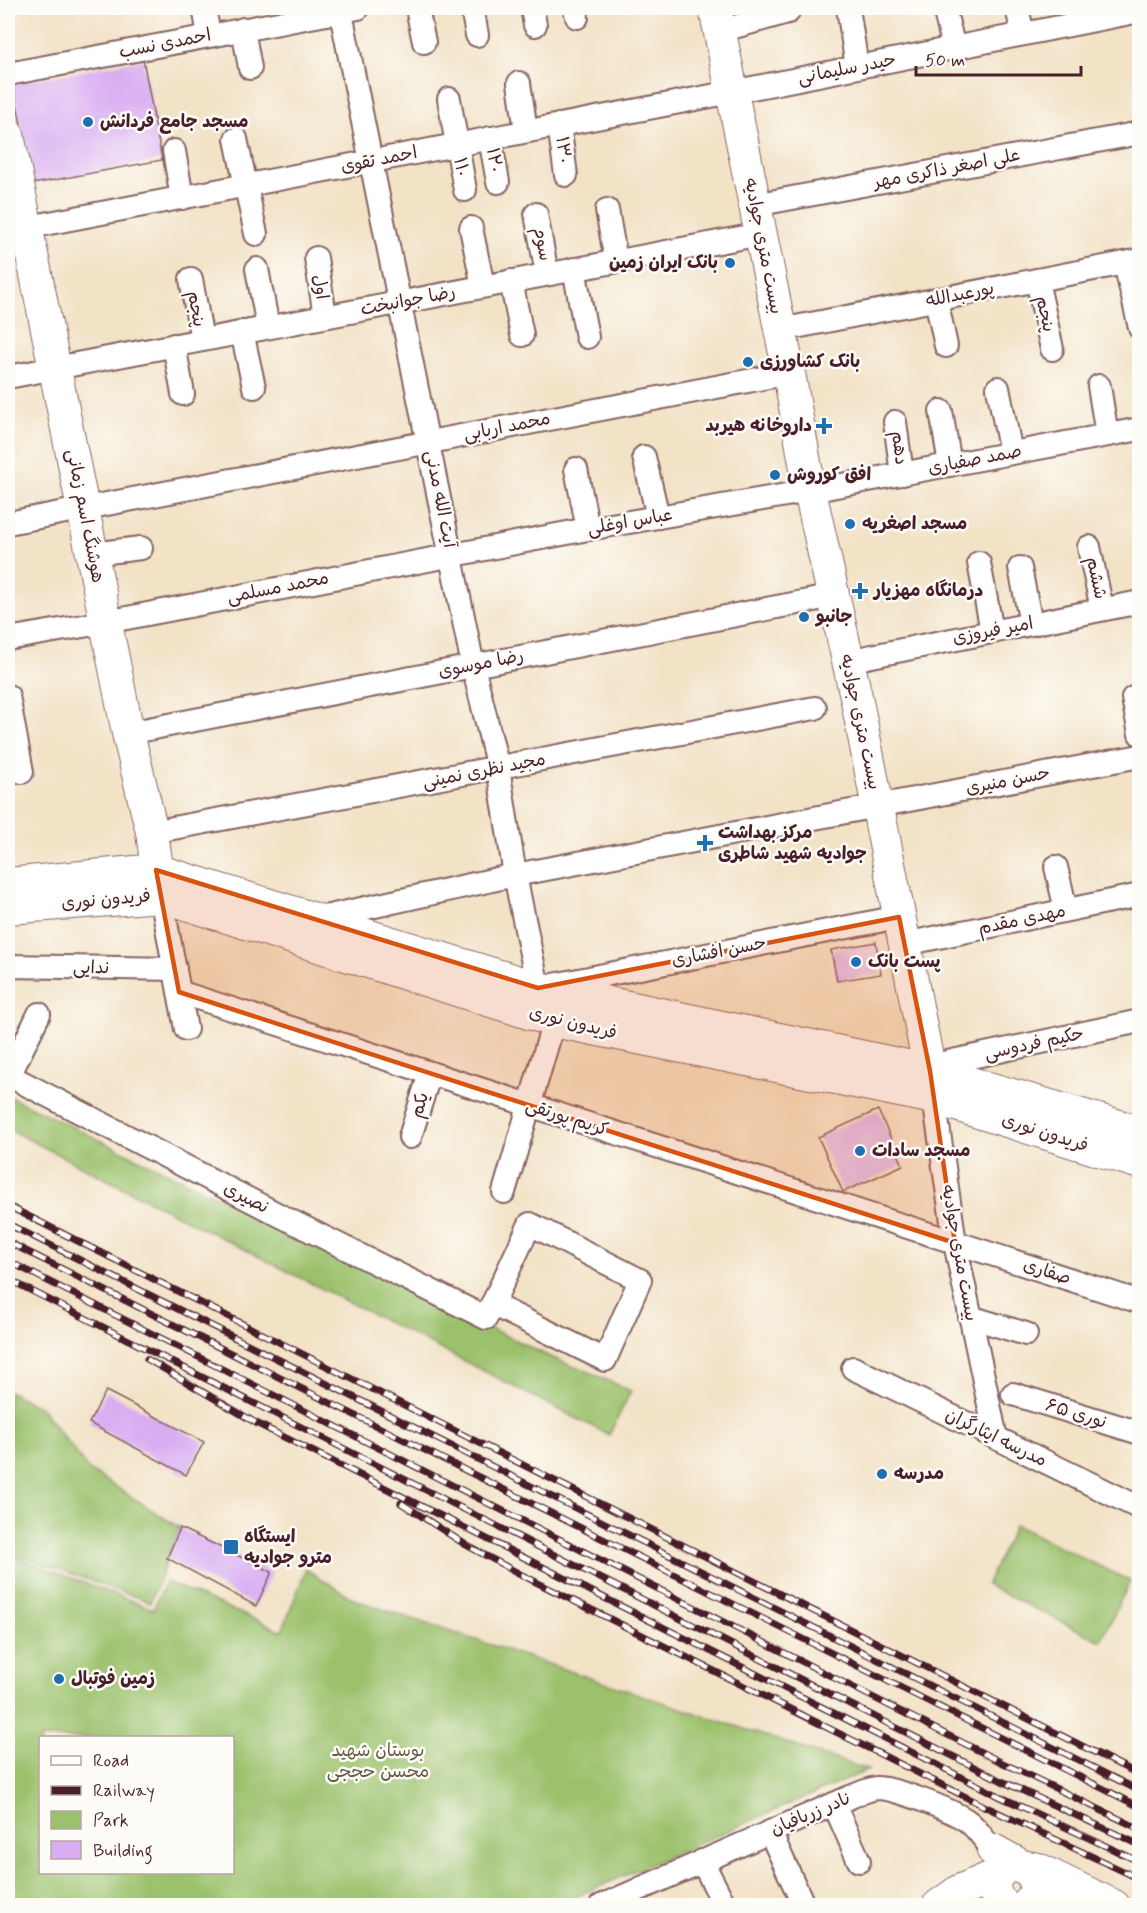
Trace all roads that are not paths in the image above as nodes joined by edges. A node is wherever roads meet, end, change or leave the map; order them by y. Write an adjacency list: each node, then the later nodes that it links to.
1 (204, 8): 13 (street)
2 (417, 8): 15 (street)
3 (472, 8): 14 (street)
4 (848, 8): 17 (street)
5 (944, 8): 16 (street)
6 (1017, 8): 12 (street)
7 (346, 9): 11 (street, احمدی نسب); 31 (street, آیت‌ الله مدنی)
8 (1140, 11): 12 (street, حیدر سلیمانی)
9 (788, 12): 10 (street)
10 (717, 19): 21 (main road, بیست متری جوادیه)
11 (243, 29): 13 (street, احمدی نسب); 18 (street)
12 (1023, 34): 16 (street, حیدر سلیمانی)
13 (209, 35): 19 (street, احمدی نسب)
14 (477, 35)
15 (424, 42)
16 (954, 48): 17 (street, حیدر سلیمانی)
17 (857, 67): 21 (street, حیدر سلیمانی)
18 (250, 68)
19 (8, 74)
20 (519, 83): 24 (street)
21 (732, 92): 23 (street, احمد تقوی); 39 (main road, بیست متری جوادیه)
22 (449, 99): 29 (street, ۱۱۰)
23 (559, 125): 24 (street, احمد تقوی); 32 (street, ۱۳۰)
24 (526, 131): 27 (street, احمد تقوی)
25 (1140, 133): 39 (street, علی اصغر ذاکری مهر)
26 (8, 135): 41 (main road, هوشنگ اسم زمانی)
27 (490, 138): 29 (street, احمد تقوی); 33 (street, ۱۲۰)
28 (236, 139): 34 (street)
29 (456, 145): 31 (street, احمد تقوی); 35 (street, ۱۱۰)
30 (174, 151): 36 (street)
31 (372, 161): 34 (street, احمد تقوی); 54 (street, آیت‌ الله مدنی)
32 (566, 175)
33 (498, 182)
34 (246, 185): 36 (street, احمد تقوی); 42 (street)
35 (465, 190)
36 (182, 198): 41 (street, احمد تقوی)
37 (607, 210): 44 (street)
38 (536, 214): 48 (street, سوم)
39 (758, 219): 44 (street, رضا جوانبخت); 58 (main road, بیست متری جوادیه)
40 (471, 228): 52 (street)
41 (17, 229): 66 (main road, هوشنگ اسم زمانی)
42 (256, 234)
43 (316, 258): 55 (street, اول)
44 (616, 261): 47 (street, رضا جوانبخت)
45 (1132, 261): 50 (street, پورعبدالله); 57 (street)
46 (257, 269): 56 (street)
47 (574, 269): 48 (street, رضا جوانبخت); 61 (street)
48 (547, 274): 51 (street, رضا جوانبخت)
49 (191, 279): 62 (street, پنجم)
50 (1037, 280): 53 (street, پورعبدالله); 65 (street, پنجم)
51 (512, 281): 52 (street, رضا جوانبخت); 60 (street)
52 (483, 286): 54 (street, رضا جوانبخت)
53 (936, 299): 58 (street, پورعبدالله); 64 (street)
54 (400, 302): 55 (street, رضا جوانبخت); 77 (street, آیت‌ الله مدنی)
55 (325, 316): 56 (street, رضا جوانبخت)
56 (268, 327): 59 (street, رضا جوانبخت)
57 (1140, 328)
58 (780, 330): 67 (main road, بیست متری جوادیه)
59 (242, 332): 62 (street, رضا جوانبخت); 70 (street)
60 (522, 335)
61 (587, 337)
62 (202, 340): 63 (street, رضا جوانبخت)
63 (174, 345): 66 (street, رضا جوانبخت); 72 (street)
64 (946, 346)
65 (1052, 349)
66 (55, 368): 68 (street, رضا جوانبخت); 84 (main road, هوشنگ اسم زمانی)
67 (789, 373): 77 (street, محمد اربابی); 83 (main road, بیست متری جوادیه)
68 (8, 377)
69 (1099, 386): 76 (street)
70 (254, 387)
71 (998, 388): 78 (street)
72 (183, 394)
73 (941, 411): 80 (street)
74 (895, 422): 82 (street, دهم)
75 (1140, 429): 76 (street, صمد صفیاری)
76 (1107, 435): 78 (street, صمد صفیاری)
77 (428, 442): 84 (street, محمد اربابی); 91 (street, آیت‌ الله مدنی)
78 (1011, 453): 80 (street, صمد صفیاری)
79 (644, 457): 85 (street)
80 (950, 465): 82 (street, صمد صفیاری)
81 (576, 469): 87 (street)
82 (902, 474): 83 (street, صمد صفیاری)
83 (810, 491): 85 (street, عباس اوغلی); 94 (main road, بیست متری جوادیه)
84 (83, 509): 86 (street, محمد اربابی); 90 (main road, هوشنگ اسم زمانی)
85 (658, 517): 87 (street, عباس اوغلی)
86 (8, 523)
87 (588, 529): 91 (street, عباس اوغلی)
88 (1089, 547): 96 (street, ششم)
89 (141, 548): 90 (street)
90 (92, 554): 97 (main road, هوشنگ اسم زمانی)
91 (451, 555): 97 (street, محمد مسلمی); 102 (street, آیت‌ الله مدنی)
92 (979, 563): 99 (street)
93 (1020, 568): 98 (street)
94 (834, 596): 101 (main road, بیست متری جوادیه); 102 (street, رضا موسوی)
95 (1140, 602): 96 (street, امیر فیروزی)
96 (1102, 609): 98 (street, امیر فیروزی)
97 (106, 622): 100 (street, محمد مسلمی); 106 (main road, هوشنگ اسم زمانی)
98 (1030, 624): 99 (street, امیر فیروزی)
99 (992, 631): 101 (street, امیر فیروزی)
100 (8, 639)
101 (847, 661): 111 (main road, بیست متری جوادیه)
102 (473, 666): 106 (street, رضا موسوی); 109 (street, آیت‌ الله مدنی)
103 (8, 696): 110 (street)
104 (1133, 698): 107 (street)
105 (815, 708): 109 (street, مجید نظری نمینی)
106 (128, 733): 112 (main road, هوشنگ اسم زمانی)
107 (1140, 734)
108 (1140, 756): 111 (street, حسن منیری)
109 (498, 768): 112 (street, مجید نظری نمینی); 114 (street, آیت‌ الله مدنی)
110 (22, 772)
111 (877, 807): 114 (street, حسن منیری); 121 (main road, بیست متری جوادیه)
112 (152, 832): 115 (main road, هوشنگ اسم زمانی)
113 (1056, 867): 119 (street)
114 (515, 875): 120 (street, حسن منیری); 124 (street, آیت‌ الله مدنی)
115 (158, 883): 116 (main road, فریدون نوری); 118 (main road, فریدون نوری); 120 (main road, فریدون نوری); 123 (street); 127 (main road, فریدون نوری)
116 (8, 884)
117 (1140, 895): 119 (street, مهدی مقدم)
118 (8, 908)
119 (1066, 910): 121 (street, مهدی مقدم)
120 (315, 919): 124 (main road, فریدون نوری)
121 (902, 931): 124 (street, حسن افشاری); 132 (main road, بیست متری جوادیه)
122 (8, 966): 123 (street, ندایی)
123 (175, 969): 125 (street)
124 (538, 988): 132 (main road, فریدون نوری)
125 (179, 992): 129 (street); 130 (street, کریم پورتقی)
126 (39, 1014): 131 (street)
127 (554, 1021): 132 (main road, فریدون نوری); 133 (street)
128 (1140, 1022): 132 (street, حکیم فردوسی)
129 (186, 1029)
130 (430, 1073): 133 (street, کریم پورتقی); 135 (street, یکم)
131 (8, 1075): 140 (street, نصیری)
132 (931, 1078): 134 (main road, فریدون نوری); 136 (main road, فریدون نوری); 138 (street, بیست متری جوادیه)
133 (530, 1106): 137 (street); 138 (street, کریم پورتقی)
134 (1140, 1132)
135 (410, 1137)
136 (1140, 1163)
137 (504, 1192)
138 (955, 1243): 139 (street, صفاری); 141 (street, بیست متری جوادیه)
139 (1140, 1302)
140 (489, 1311): 140 (street, نصیری)
141 (970, 1317): 142 (street); 146 (street, بیست متری جوادیه)
142 (1026, 1334)
143 (853, 1368): 146 (street, مدرسه ایثارگران)
144 (1013, 1394): 145 (street, نوری ۶۵)
145 (1140, 1433)
146 (996, 1438): 147 (street, مدرسه ایثارگران)
147 (1140, 1508)
148 (834, 1804): 149 (street, نادر زربافیان); 151 (street); 152 (street, نادر زربافیان)
149 (770, 1832): 150 (street, نادر زربافیان); 154 (street)
150 (702, 1861): 153 (street, نادر زربافیان); 156 (street)
151 (859, 1862)
152 (1004, 1865): 157 (main road); 158 (main road); 159 (main road); 162 (main road)
153 (649, 1896): 155 (street, نادر زربافیان)
154 (803, 1904)
155 (601, 1905)
156 (725, 1905)
157 (938, 1905)
158 (1006, 1905)
159 (1025, 1905)
160 (1044, 1905): 161 (main road)
161 (1065, 1905)
162 (1114, 1905)

